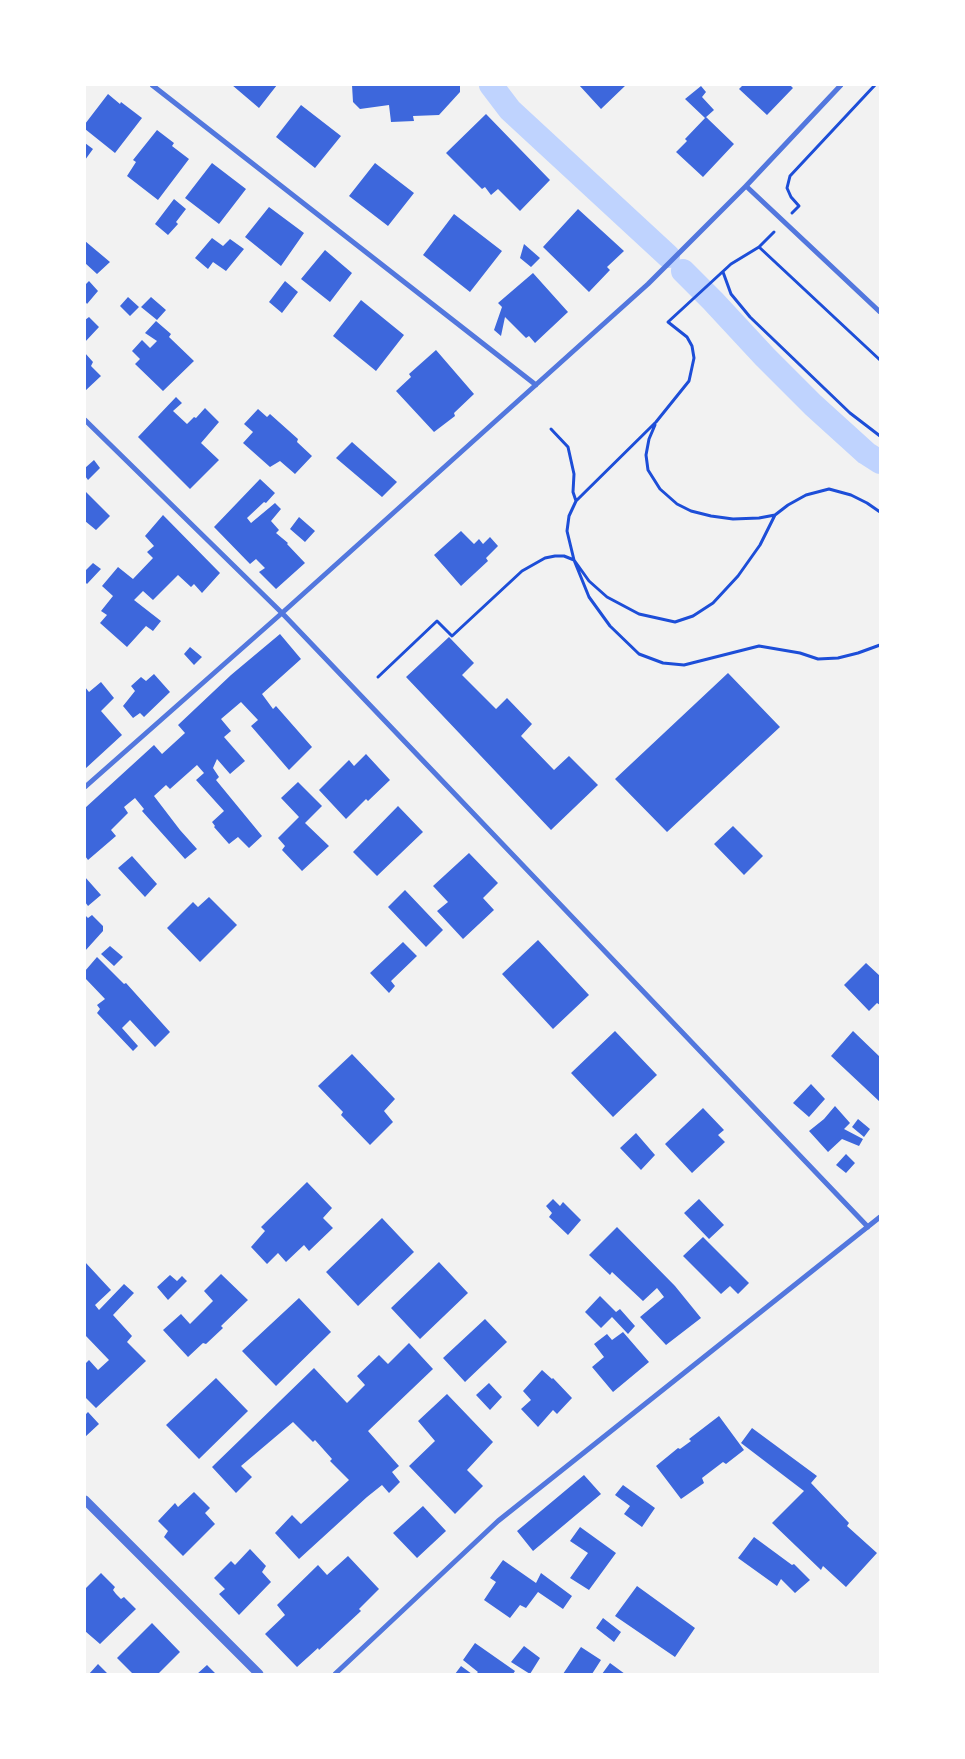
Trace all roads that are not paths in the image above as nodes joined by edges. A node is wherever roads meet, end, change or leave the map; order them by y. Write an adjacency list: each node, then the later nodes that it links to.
1 (152, 85): 5 (street)
2 (841, 85): 3 (street)
3 (746, 186): 4 (street); 5 (street)
4 (880, 312)
5 (536, 385): 7 (street)
6 (85, 420): 7 (street)
7 (282, 613): 8 (street); 10 (street)
8 (85, 788)
9 (880, 1217): 10 (street)
10 (868, 1227): 13 (street)
11 (85, 1500): 12 (street)
12 (259, 1674)
13 (335, 1674)

